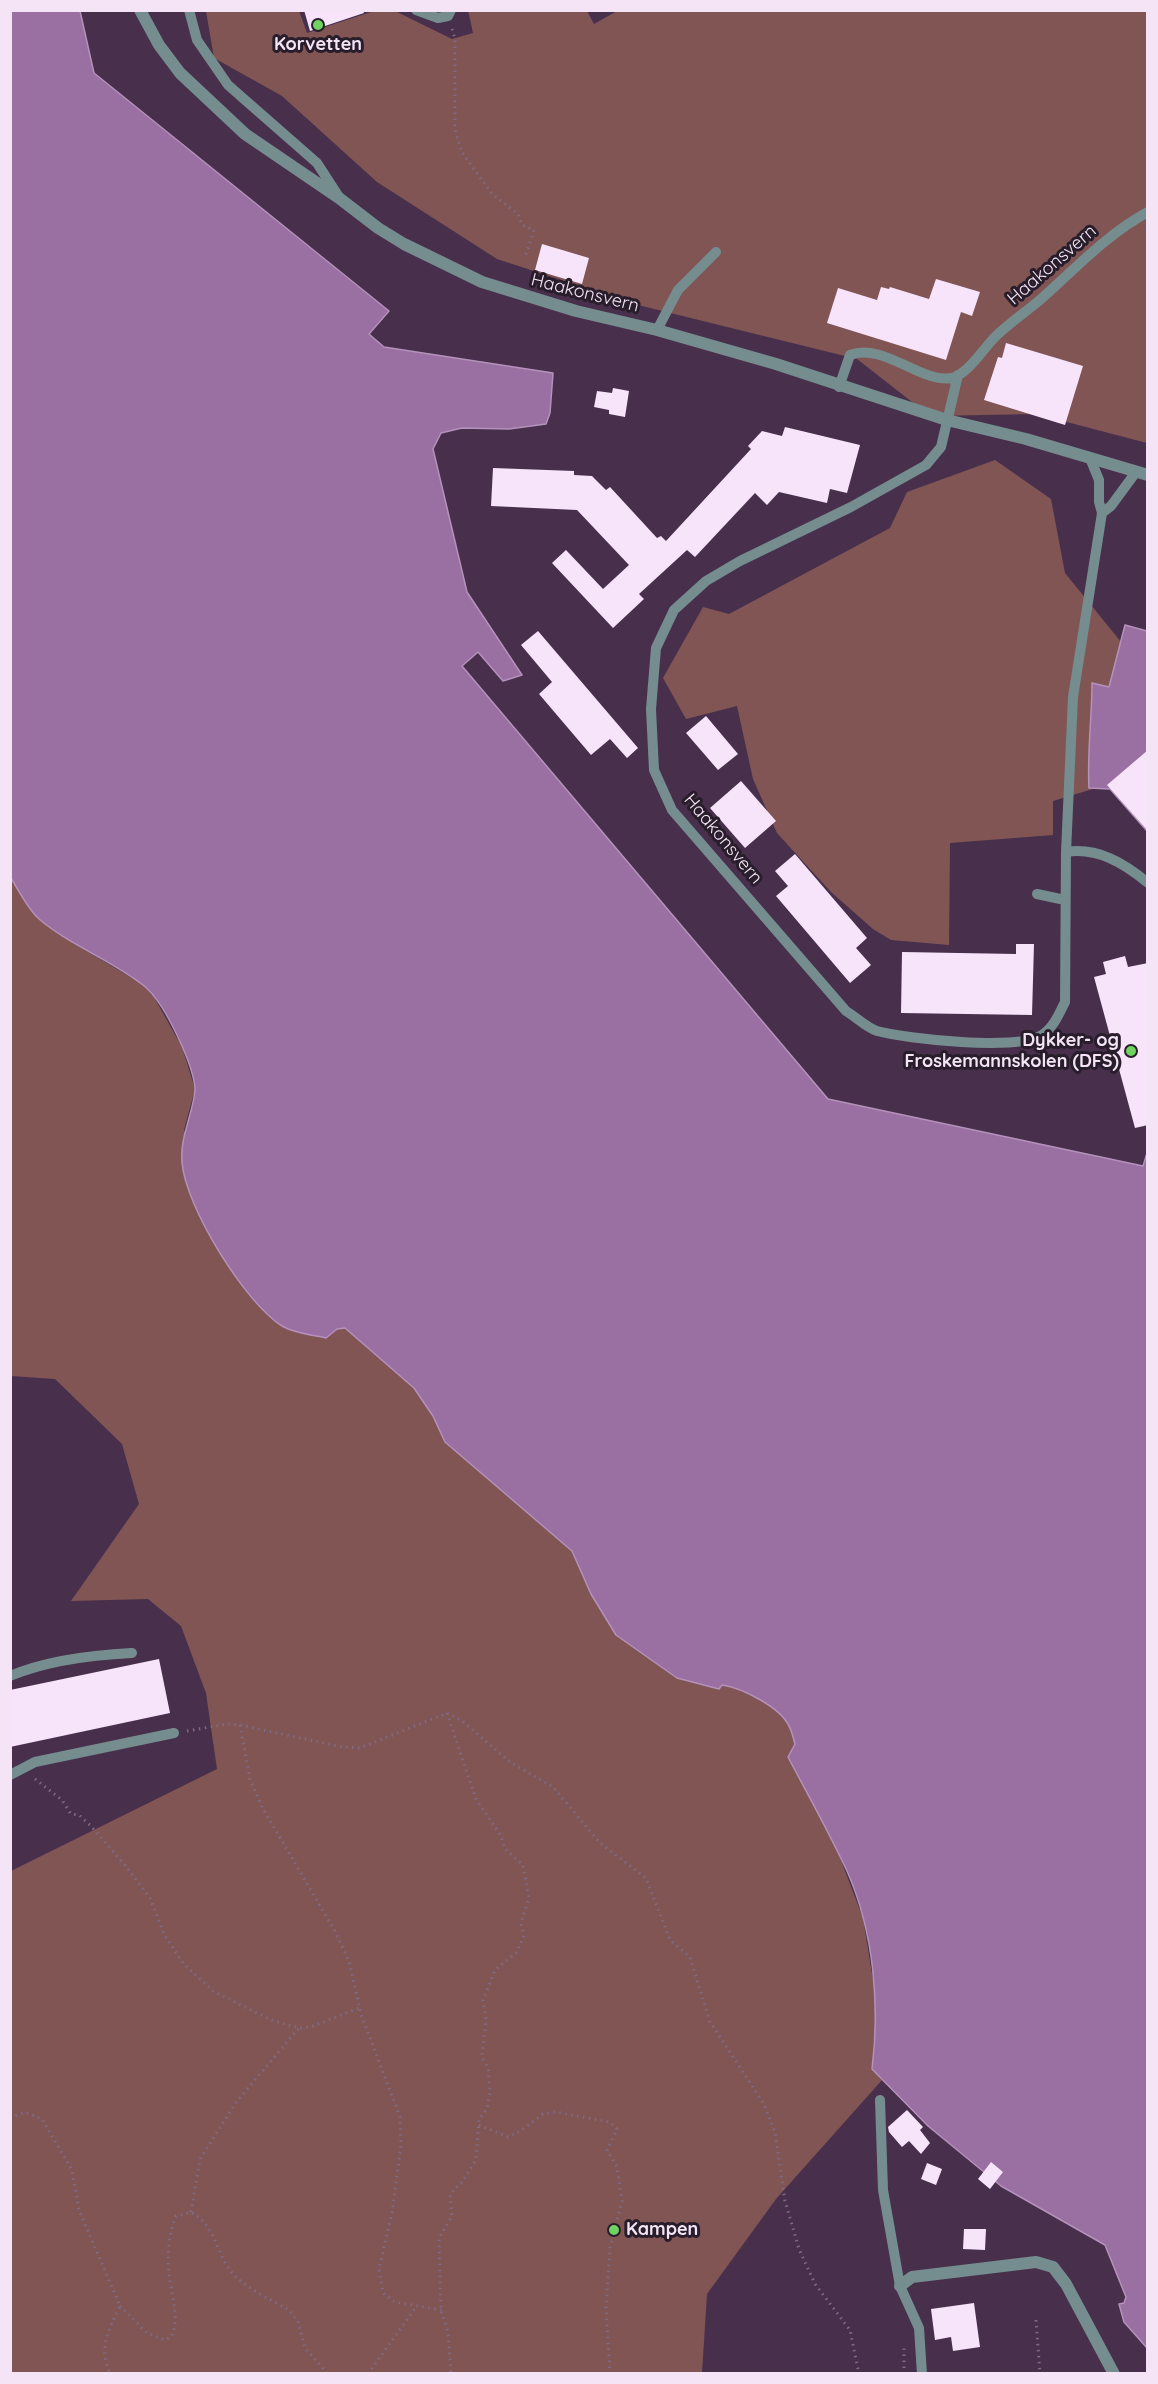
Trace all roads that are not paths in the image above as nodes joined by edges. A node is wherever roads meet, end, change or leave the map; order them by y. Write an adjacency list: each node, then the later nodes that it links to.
1 (141, 10): 5 (street, Haakonsvern)
2 (189, 10): 5 (lane, Haakonsvern)
3 (416, 10): 4 (lane)
4 (449, 13)
5 (339, 198): 8 (street, Haakonsvern)
6 (1148, 212): 9 (lane, Haakonsvern)
7 (716, 252): 8 (lane)
8 (657, 330): 10 (street, Haakonsvern)
9 (958, 375): 10 (lane); 11 (lane, Haakonsvern)
10 (839, 387): 11 (street, Haakonsvern)
11 (947, 420): 12 (street, Haakonsvern); 18 (lane, Haakonsvern)
12 (1090, 458): 13 (street, Haakonsvern); 14 (lane, Haakonsvern)
13 (1142, 473): 14 (lane, Haakonsvern)
14 (1102, 513): 15 (lane, Haakonsvern)
15 (1066, 852): 16 (lane); 18 (lane, Haakonsvern)
16 (1148, 883)
17 (1037, 894): 18 (lane)
18 (1065, 900)
19 (132, 1653): 20 (lane)
20 (10, 1676)
21 (174, 1733): 22 (lane)
22 (14, 1772)
23 (880, 2100): 24 (lane)
24 (900, 2286): 25 (lane); 26 (street)
25 (922, 2373)
26 (1114, 2373)

